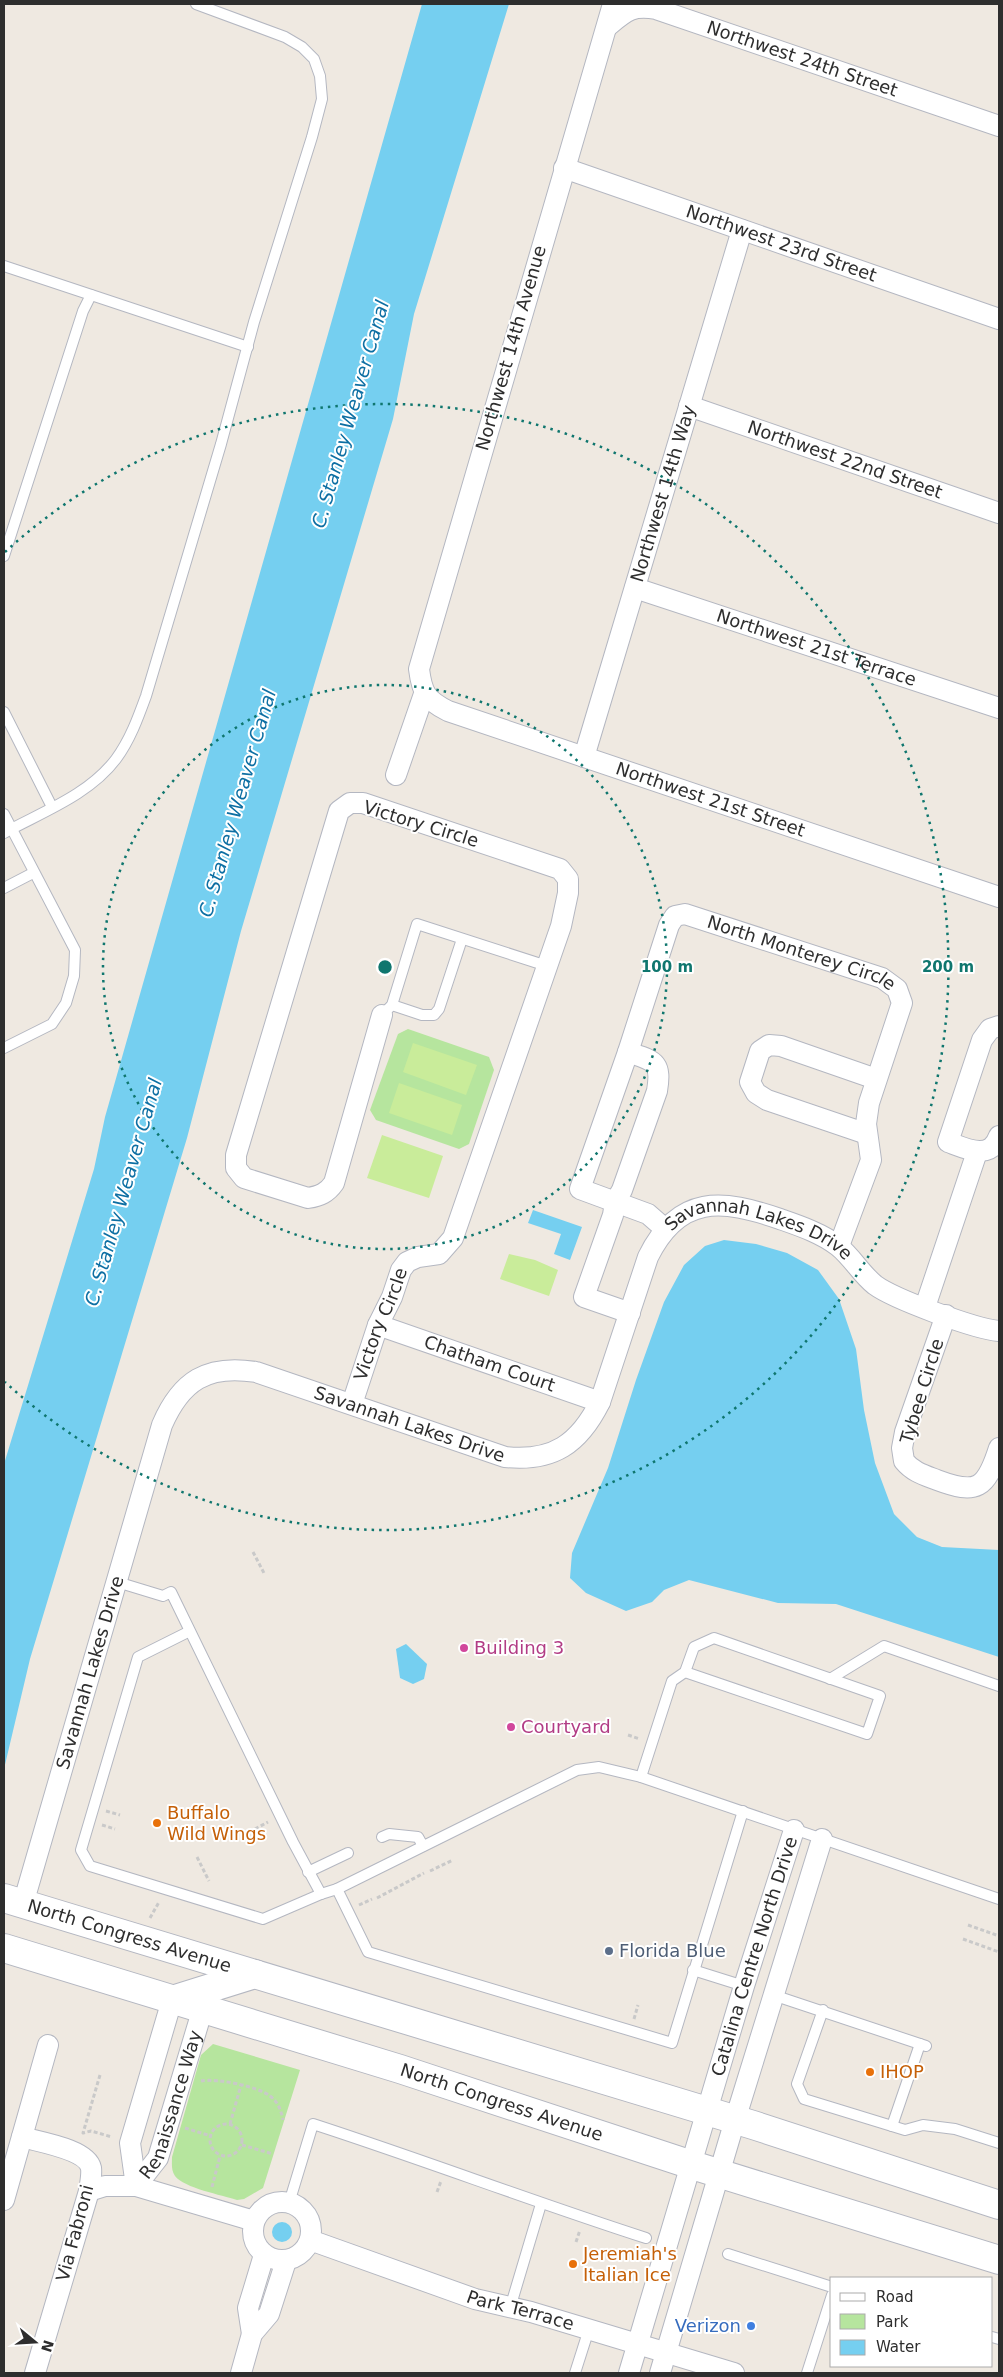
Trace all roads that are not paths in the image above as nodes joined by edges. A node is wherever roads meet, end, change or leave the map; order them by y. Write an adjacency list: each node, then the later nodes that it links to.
1 (196, 4): 10 (lane)
2 (613, 4): 3 (street, Northwest 14th Avenue)
3 (608, 26): 4 (street, Northwest 24th Street); 5 (street, Northwest 14th Avenue)
4 (999, 126)
5 (564, 168): 6 (street, Northwest 23rd Street); 15 (street, Northwest 14th Avenue)
6 (742, 230): 9 (street, Northwest 23rd Street); 11 (street, Northwest 14th Way)
7 (4, 266): 8 (lane)
8 (91, 295): 10 (lane); 13 (lane)
9 (999, 319)
10 (248, 347): 20 (lane)
11 (689, 406): 12 (street, Northwest 22nd Street); 14 (street, Northwest 14th Way)
12 (999, 513)
13 (4, 556)
14 (635, 588): 16 (street, Northwest 21st Terrace); 18 (street, Northwest 14th Way)
15 (424, 694): 18 (street, Northwest 21st Street); 19 (street)
16 (999, 708)
17 (4, 712): 20 (lane)
18 (584, 757): 25 (street, Northwest 21st Street)
19 (396, 775)
20 (52, 807): 22 (lane)
21 (4, 814): 22 (lane)
22 (7, 831): 23 (lane)
23 (33, 873): 24 (lane); 30 (lane)
24 (4, 888)
25 (999, 897)
26 (462, 939): 27 (lane); 28 (lane); 28 (lane)
27 (547, 966): 28 (street, Victory Circle); 42 (street, Victory Circle)
28 (387, 1010)
29 (999, 1026): 35 (street)
30 (4, 1048)
31 (628, 1052): 32 (street, North Monterey Circle); 36 (street); 36 (street)
32 (876, 1079): 33 (street, North Monterey Circle); 33 (street)
33 (867, 1134): 38 (street, North Monterey Circle)
34 (999, 1136): 35 (street)
35 (976, 1152): 39 (street)
36 (615, 1202): 37 (street); 40 (street)
37 (664, 1228): 38 (street, Savannah Lakes Drive); 40 (street, Savannah Lakes Drive)
38 (839, 1246): 39 (street, Savannah Lakes Drive)
39 (925, 1307): 41 (street, Savannah Lakes Drive)
40 (630, 1312): 44 (street, Savannah Lakes Drive)
41 (946, 1315): 43 (street, Savannah Lakes Drive); 46 (street, Tybee Circle)
42 (378, 1325): 44 (street, Chatham Court); 45 (street, Victory Circle)
43 (999, 1331)
44 (600, 1402): 45 (street, Savannah Lakes Drive)
45 (352, 1404): 47 (street, Savannah Lakes Drive)
46 (999, 1448)
47 (116, 1582): 48 (lane); 63 (street, Savannah Lakes Drive)
48 (190, 1631): 59 (lane); 61 (lane)
49 (685, 1672): 50 (lane); 50 (lane); 52 (lane)
50 (830, 1679): 51 (lane)
51 (999, 1686)
52 (640, 1777): 53 (lane); 57 (lane)
53 (743, 1811): 54 (lane); 65 (lane)
54 (794, 1830): 56 (lane, Catalina Centre North Drive); 67 (street, Catalina Centre North Drive)
55 (382, 1837): 57 (lane)
56 (822, 1839): 62 (lane, Catalina Centre North Drive); 68 (street, Catalina Centre North Drive)
57 (423, 1846): 60 (lane)
58 (348, 1853): 59 (lane)
59 (308, 1872): 61 (lane)
60 (337, 1889): 61 (lane); 65 (lane)
61 (321, 1894)
62 (999, 1899)
63 (14, 1901): 66 (main road, North Congress Avenue)
64 (4, 1948): 69 (main road, North Congress Avenue)
65 (693, 1970): 67 (lane)
66 (255, 1974): 69 (main road); 73 (main road, North Congress Avenue)
67 (744, 1986): 68 (street); 73 (street, Catalina Centre North Drive)
68 (773, 1995): 71 (lane); 74 (street, Catalina Centre North Drive)
69 (172, 2000): 70 (main road, North Congress Avenue); 80 (street, Renaissance Way)
70 (203, 2008): 78 (main road, North Congress Avenue); 80 (street, Renaissance Way)
71 (822, 2010): 75 (lane); 75 (lane)
72 (48, 2045): 76 (street)
73 (707, 2112): 74 (main road, North Congress Avenue); 78 (street, Catalina Centre North Drive)
74 (735, 2120): 79 (street, Catalina Centre North Drive); 85 (main road, North Congress Avenue)
75 (892, 2126): 77 (lane)
76 (22, 2137): 81 (street, Via Fabroni); 82 (street)
77 (999, 2143)
78 (692, 2165): 79 (main road, North Congress Avenue); 98 (street, Catalina Centre North Drive)
79 (720, 2174): 92 (main road, North Congress Avenue); 99 (street, Catalina Centre North Drive)
80 (136, 2186): 81 (street); 86 (street)
81 (90, 2191): 101 (street, Via Fabroni)
82 (4, 2200)
83 (289, 2203): 84 (lane); 86 (street); 88 (street)
84 (541, 2204): 87 (lane); 95 (lane)
85 (999, 2205)
86 (254, 2221): 89 (street)
87 (646, 2238)
88 (310, 2240): 91 (street); 95 (street, Park Terrace)
89 (264, 2254): 91 (street); 97 (street)
90 (728, 2254): 93 (lane)
91 (286, 2260): 97 (street)
92 (999, 2260)
93 (830, 2286)
94 (830, 2302): 106 (lane)
95 (510, 2308): 96 (street, Park Terrace)
96 (589, 2329): 98 (street, Park Terrace); 100 (lane)
97 (252, 2334): 102 (street)
98 (638, 2345): 99 (street, Park Terrace); 103 (street, Catalina Centre North Drive)
99 (666, 2354): 104 (street, Catalina Centre North Drive); 105 (street, Park Terrace)
100 (576, 2370)
101 (35, 2373)
102 (242, 2373)
103 (629, 2373)
104 (660, 2373)
105 (734, 2373)
106 (807, 2373)

